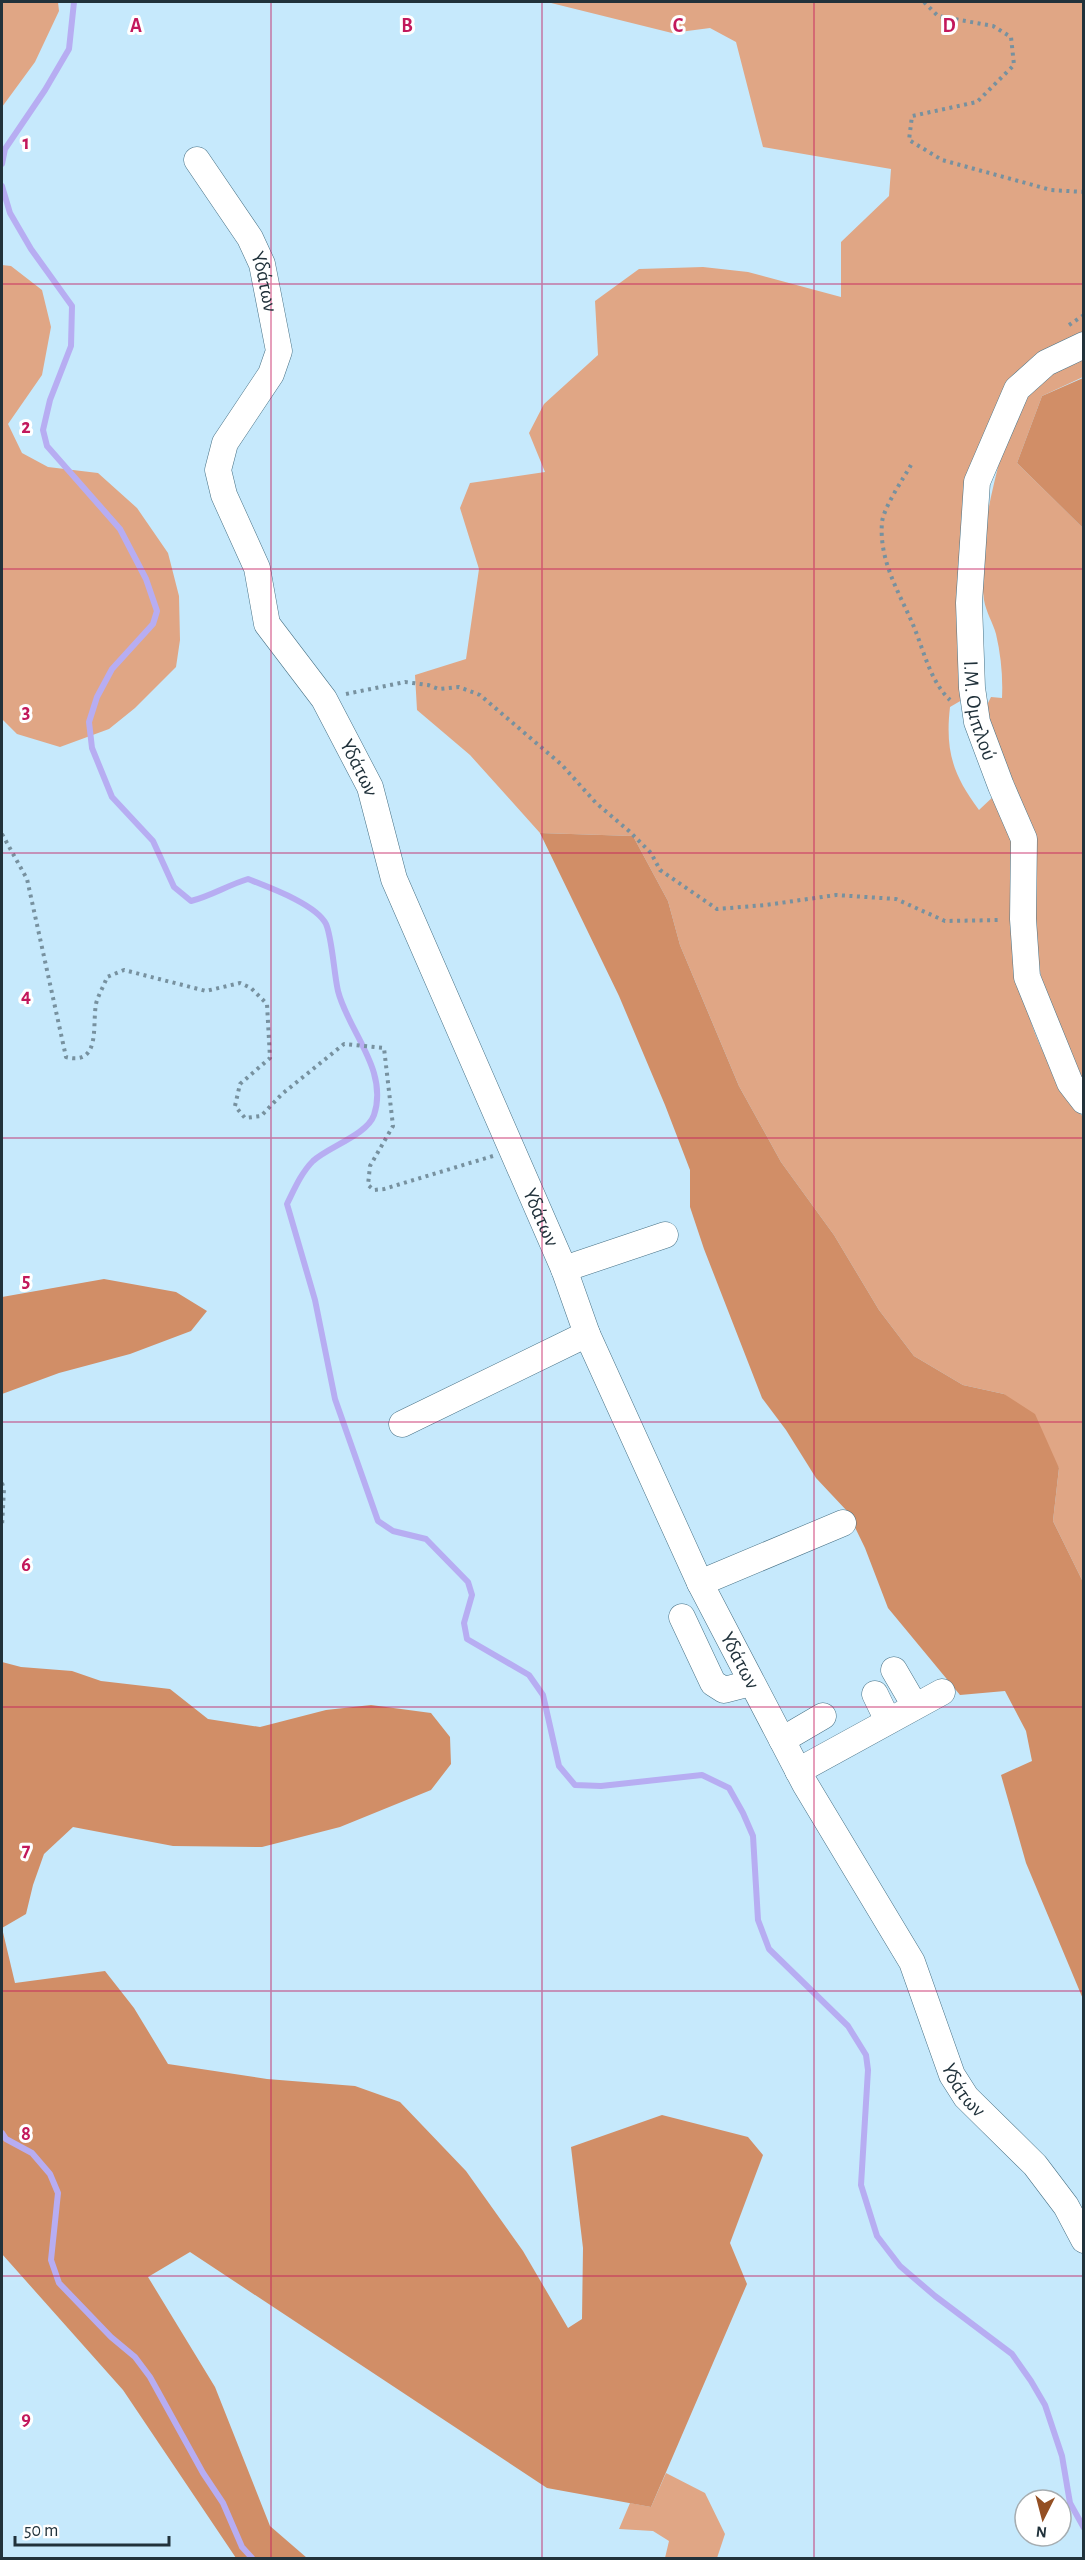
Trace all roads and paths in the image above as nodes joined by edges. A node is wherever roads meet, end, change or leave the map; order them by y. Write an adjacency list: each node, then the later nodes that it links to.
1 (924, 2): 3 (path)
2 (197, 160): 6 (street, Υδάτων)
3 (1083, 192)
4 (1083, 345): 7 (street, Ι.Μ. Ομπλού)
5 (911, 465): 7 (path)
6 (324, 699): 9 (path); 11 (street, Υδάτων)
7 (976, 715): 9 (street, Ι.Μ. Ομπλού)
8 (2, 834): 11 (path)
9 (1023, 919): 10 (street, Ι.Μ. Ομπλού)
10 (1083, 1101)
11 (511, 1150): 13 (street, Υδάτων)
12 (665, 1235): 13 (street)
13 (564, 1269): 14 (street, Υδάτων)
14 (587, 1334): 15 (street); 19 (street, Υδάτων)
15 (402, 1424)
16 (2, 1483): 18 (path)
17 (843, 1522): 19 (street)
18 (2, 1526)
19 (700, 1583): 22 (street, Υδάτων)
20 (682, 1617): 22 (street)
21 (894, 1670): 25 (street)
22 (751, 1683): 28 (street, Υδάτων)
23 (942, 1692): 25 (street)
24 (875, 1694): 27 (street)
25 (915, 1706): 27 (street)
26 (824, 1716): 28 (street)
27 (888, 1721): 30 (street)
28 (782, 1740): 30 (street, Υδάτων)
29 (862, 1753): 30 (street)
30 (801, 1778): 31 (street, Υδάτων)
31 (1083, 2240)

